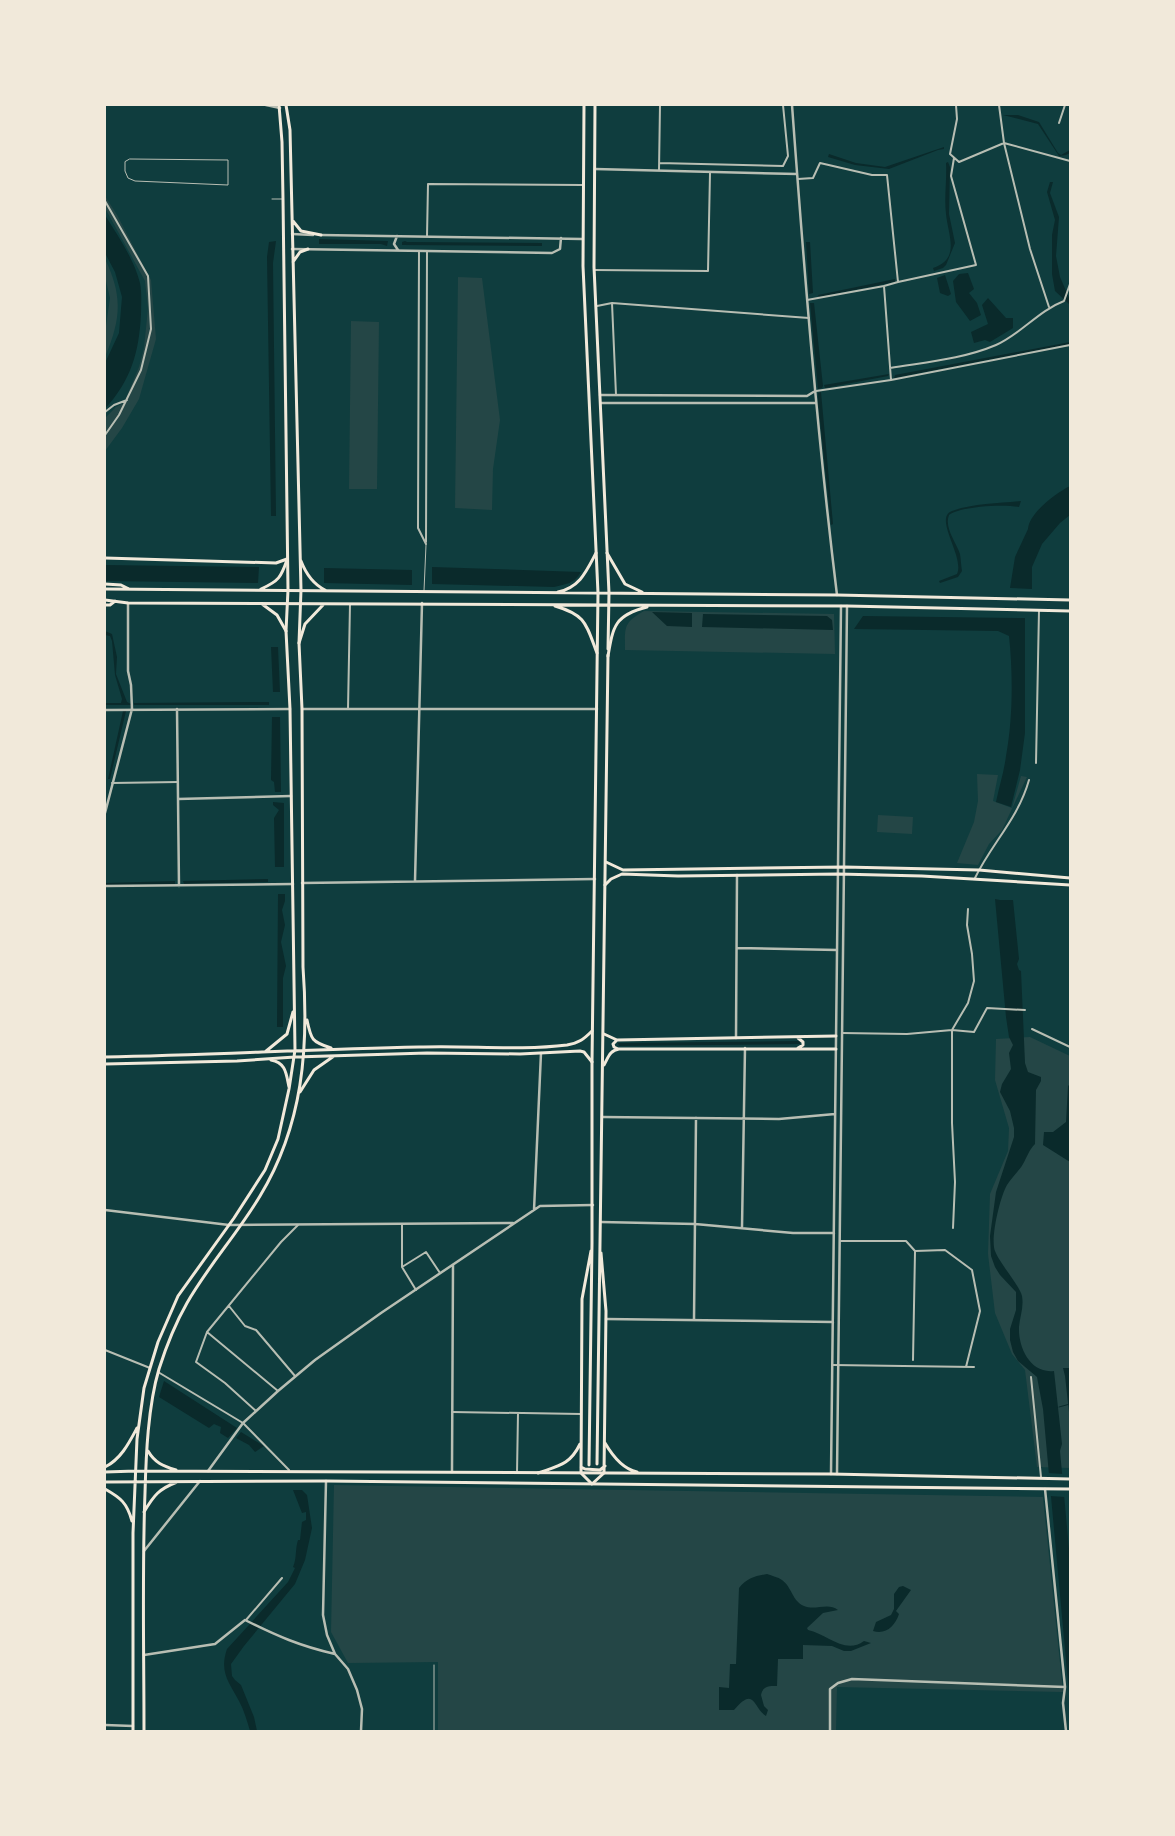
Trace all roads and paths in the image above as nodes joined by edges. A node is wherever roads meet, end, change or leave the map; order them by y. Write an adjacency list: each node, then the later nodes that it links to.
1 (266, 105): 11 (street)
2 (286, 105): 32 (main road)
3 (584, 105): 28 (main road)
4 (595, 105): 21 (main road)
5 (660, 105): 18 (street)
6 (783, 105): 13 (street)
7 (792, 105): 14 (street)
8 (956, 105): 16 (street)
9 (999, 105): 15 (street)
10 (1065, 105): 12 (street)
11 (279, 106): 30 (main road)
12 (1059, 123)
13 (786, 141): 14 (street); 20 (street)
14 (794, 141): 25 (street)
15 (1004, 143): 16 (street); 17 (street); 52 (street)
16 (954, 158): 46 (street)
17 (1070, 161)
18 (659, 163): 19 (street); 22 (street)
19 (701, 164): 20 (street); 23 (street)
20 (714, 164): 24 (street)
21 (594, 169): 22 (street); 45 (main road)
22 (659, 170): 23 (street)
23 (701, 171): 24 (street)
24 (712, 172): 25 (street); 45 (street)
25 (797, 174): 26 (street)
26 (797, 179): 46 (street); 49 (street)
27 (228, 184): 27 (lane)
28 (582, 185): 36 (street); 38 (main road)
29 (272, 199): 30 (lane)
30 (283, 199): 69 (main road)
31 (105, 201): 60 (street)
32 (292, 219): 33 (main road); 34 (main road)
33 (292, 234): 34 (street); 39 (main road)
34 (322, 235): 35 (street)
35 (397, 236): 36 (street); 41 (street)
36 (428, 236): 37 (street)
37 (561, 238): 38 (street); 43 (street)
38 (582, 239): 67 (main road)
39 (292, 249): 40 (street); 44 (main road)
40 (308, 249): 41 (street); 44 (main road)
41 (399, 250): 42 (street)
42 (419, 251): 43 (street); 65 (street)
43 (427, 251): 65 (street)
44 (293, 263): 70 (main road)
45 (594, 270): 51 (main road)
46 (898, 282): 48 (street)
47 (1070, 284): 52 (street)
48 (884, 286): 49 (street); 55 (street)
49 (807, 300): 53 (street)
50 (612, 303): 51 (street); 53 (street); 59 (street)
51 (596, 306): 58 (main road)
52 (1049, 307): 55 (street)
53 (809, 318): 57 (street)
54 (1070, 345): 56 (street)
55 (890, 368): 56 (street)
56 (891, 379): 57 (street)
57 (816, 391): 59 (street); 62 (street)
58 (600, 394): 59 (street); 61 (main road)
59 (616, 395)
60 (127, 400): 63 (street); 64 (street)
61 (601, 403): 62 (street); 66 (main road)
62 (816, 403): 83 (street)
63 (105, 412)
64 (105, 434)
65 (426, 544): 78 (lane)
66 (607, 553): 81 (main road); 82 (main road)
67 (596, 554): 79 (main road); 80 (main road)
68 (105, 558): 69 (main road)
69 (287, 559): 74 (main road); 75 (main road)
70 (301, 561): 76 (main road); 77 (main road)
71 (105, 584): 73 (main road)
72 (105, 589): 73 (main road)
73 (129, 589): 74 (main road)
74 (258, 590): 75 (main road)
75 (288, 590): 76 (main road); 90 (main road)
76 (301, 590): 77 (main road); 91 (main road)
77 (326, 590): 78 (main road)
78 (424, 592): 80 (main road)
79 (598, 593): 80 (main road); 81 (main road); 96 (main road)
80 (553, 594)
81 (609, 594): 82 (main road); 97 (main road)
82 (648, 594): 83 (main road)
83 (837, 595): 85 (main road)
84 (105, 600): 86 (main road)
85 (1070, 600)
86 (115, 601): 87 (main road); 94 (main road)
87 (128, 603): 89 (main road); 107 (street)
88 (422, 603): 93 (main road); 95 (main road); 112 (street)
89 (262, 604): 90 (main road); 103 (main road)
90 (287, 604): 91 (main road); 103 (main road)
91 (300, 604): 92 (main road); 104 (main road)
92 (323, 604): 93 (main road); 104 (main road)
93 (350, 604): 111 (street)
94 (105, 605)
95 (552, 605): 96 (main road); 105 (main road)
96 (598, 605): 97 (main road); 105 (main road)
97 (609, 605): 98 (main road); 106 (main road)
98 (653, 606): 99 (main road); 106 (main road)
99 (841, 606): 100 (main road); 123 (street)
100 (847, 606): 101 (main road); 124 (street)
101 (1039, 610): 102 (main road); 115 (street)
102 (1070, 611)
103 (286, 631): 109 (main road)
104 (299, 644): 110 (main road)
105 (597, 653): 113 (main road)
106 (608, 656): 122 (main road)
107 (132, 709): 108 (street); 114 (street); 118 (street)
108 (177, 709): 109 (street); 117 (street)
109 (290, 709): 119 (main road)
110 (302, 709): 111 (street); 133 (main road)
111 (348, 709): 112 (street)
112 (420, 709): 113 (street); 132 (street)
113 (597, 709): 131 (main road)
114 (105, 710)
115 (1036, 763)
116 (1029, 780): 125 (street)
117 (178, 782): 118 (street); 120 (street)
118 (112, 783): 121 (street)
119 (292, 796): 120 (street); 134 (main road)
120 (178, 799): 138 (street)
121 (105, 812)
122 (606, 862): 123 (main road); 135 (main road)
123 (838, 867): 124 (main road); 126 (street)
124 (844, 867): 125 (main road); 127 (street)
125 (979, 870): 129 (street); 130 (main road)
126 (838, 874): 127 (main road); 128 (main road); 141 (street)
127 (844, 874): 129 (main road); 149 (street)
128 (738, 875): 135 (main road); 140 (street)
129 (975, 878): 136 (main road)
130 (1070, 878)
131 (595, 879): 132 (street); 147 (main road)
132 (415, 881): 133 (street)
133 (302, 883): 144 (main road)
134 (293, 884): 138 (street); 142 (main road)
135 (605, 885): 148 (main road)
136 (1070, 885)
137 (105, 886): 138 (street)
138 (179, 886)
139 (968, 909): 146 (street)
140 (737, 948): 141 (street); 151 (street)
141 (837, 950): 150 (street)
142 (295, 1004): 161 (main road); 163 (main road)
143 (1024, 1010): 146 (street)
144 (306, 1014): 157 (main road); 162 (main road)
145 (1032, 1029): 155 (street)
146 (952, 1030): 149 (street); 190 (street)
147 (592, 1031): 157 (main road); 170 (main road)
148 (604, 1034): 154 (main road); 172 (main road)
149 (842, 1034): 150 (street); 153 (street)
150 (836, 1036): 152 (main road); 160 (street)
151 (736, 1038): 152 (main road); 154 (main road)
152 (796, 1038): 159 (main road)
153 (842, 1038): 160 (street); 192 (street)
154 (620, 1040): 158 (main road)
155 (1070, 1047)
156 (745, 1048): 158 (main road); 159 (main road); 178 (street)
157 (334, 1049): 162 (main road)
158 (619, 1049): 172 (main road)
159 (798, 1049): 160 (main road)
160 (836, 1049): 175 (street)
161 (295, 1050): 162 (main road); 163 (main road); 168 (main road)
162 (305, 1050): 166 (main road)
163 (265, 1052): 167 (main road)
164 (542, 1053): 165 (main road); 170 (main road); 181 (street)
165 (334, 1055): 166 (main road); 174 (main road)
166 (305, 1056): 168 (main road); 174 (main road)
167 (105, 1057)
168 (295, 1057): 169 (main road); 173 (main road)
169 (265, 1058): 171 (main road); 173 (main road)
170 (592, 1062): 179 (main road)
171 (105, 1064)
172 (604, 1065): 176 (main road)
173 (289, 1089): 186 (main road)
174 (299, 1092): 187 (main road)
175 (835, 1114): 178 (street); 191 (street)
176 (603, 1116): 177 (street); 182 (main road)
177 (696, 1118): 178 (street); 185 (street)
178 (744, 1118): 189 (street)
179 (592, 1205): 181 (street); 194 (main road)
180 (105, 1210): 186 (street)
181 (534, 1210): 183 (street)
182 (601, 1222): 185 (street); 193 (main road)
183 (515, 1223): 184 (street); 196 (street)
184 (402, 1224): 188 (street); 197 (street)
185 (695, 1224): 189 (street); 202 (street)
186 (229, 1225): 187 (street); 211 (main road)
187 (241, 1225): 188 (street); 212 (main road)
188 (298, 1225): 200 (street)
189 (742, 1227): 191 (street)
190 (953, 1228)
191 (834, 1233): 203 (street)
192 (840, 1241): 195 (street); 208 (street)
193 (600, 1242): 201 (main road); 225 (main road)
194 (592, 1243): 219 (main road); 227 (main road)
195 (915, 1251): 206 (street); 209 (street)
196 (453, 1265): 198 (street); 217 (street)
197 (402, 1267): 198 (street); 199 (street)
198 (440, 1273): 199 (street)
199 (416, 1290): 213 (street)
200 (229, 1305): 204 (street); 213 (street)
201 (606, 1318): 202 (street); 223 (main road)
202 (694, 1320): 203 (street)
203 (833, 1322): 207 (street)
204 (207, 1332): 215 (street); 216 (street)
205 (105, 1350): 211 (street)
206 (913, 1360)
207 (833, 1365): 208 (street); 242 (street)
208 (838, 1365): 209 (street); 243 (street)
209 (966, 1367): 210 (street)
210 (974, 1367)
211 (150, 1368): 221 (main road)
212 (158, 1372): 220 (street); 224 (main road)
213 (295, 1376): 215 (street)
214 (1031, 1377): 244 (street)
215 (278, 1391): 216 (street)
216 (256, 1410): 220 (street)
217 (452, 1412): 218 (street); 236 (street)
218 (518, 1413): 219 (street); 237 (street)
219 (581, 1414): 222 (main road)
220 (242, 1424): 234 (street); 235 (street)
221 (139, 1425): 229 (main road); 230 (main road)
222 (581, 1441): 226 (main road); 238 (main road)
223 (605, 1443): 228 (main road); 241 (main road)
224 (147, 1449): 231 (main road); 233 (main road)
225 (597, 1464)
226 (581, 1466): 228 (main road); 239 (main road)
227 (589, 1466)
228 (605, 1466): 240 (main road)
229 (105, 1467)
230 (136, 1471): 231 (main road); 232 (main road); 247 (main road)
231 (146, 1471): 233 (main road); 248 (main road)
232 (105, 1472)
233 (180, 1472): 234 (main road)
234 (208, 1472): 235 (main road)
235 (291, 1472): 236 (main road)
236 (452, 1472): 237 (main road)
237 (517, 1473): 238 (main road)
238 (538, 1473): 239 (main road)
239 (581, 1473): 240 (main road); 252 (main road)
240 (604, 1473): 241 (main road); 252 (main road)
241 (645, 1473): 242 (main road)
242 (831, 1474): 243 (main road)
243 (837, 1474): 244 (main road)
244 (1041, 1477): 245 (main road)
245 (1070, 1479)
246 (326, 1480): 250 (main road); 252 (main road); 261 (street)
247 (135, 1481): 248 (main road); 251 (main road); 257 (main road)
248 (145, 1481): 249 (main road); 256 (main road)
249 (180, 1481): 250 (main road); 256 (main road)
250 (200, 1481): 258 (street)
251 (105, 1482)
252 (592, 1484): 254 (main road)
253 (105, 1489): 257 (main road)
254 (1047, 1489): 255 (main road); 264 (street)
255 (1070, 1490)
256 (144, 1512): 258 (main road)
257 (133, 1526): 266 (main road)
258 (144, 1552): 262 (main road)
259 (282, 1578): 260 (street)
260 (245, 1620): 261 (street); 262 (street)
261 (335, 1654): 269 (street)
262 (144, 1655): 268 (main road)
263 (434, 1665): 270 (lane)
264 (1065, 1687): 271 (street); 272 (street)
265 (105, 1725): 266 (street)
266 (133, 1726): 267 (main road)
267 (133, 1731)
268 (144, 1731)
269 (361, 1731)
270 (434, 1731)
271 (830, 1731)
272 (1066, 1731)

